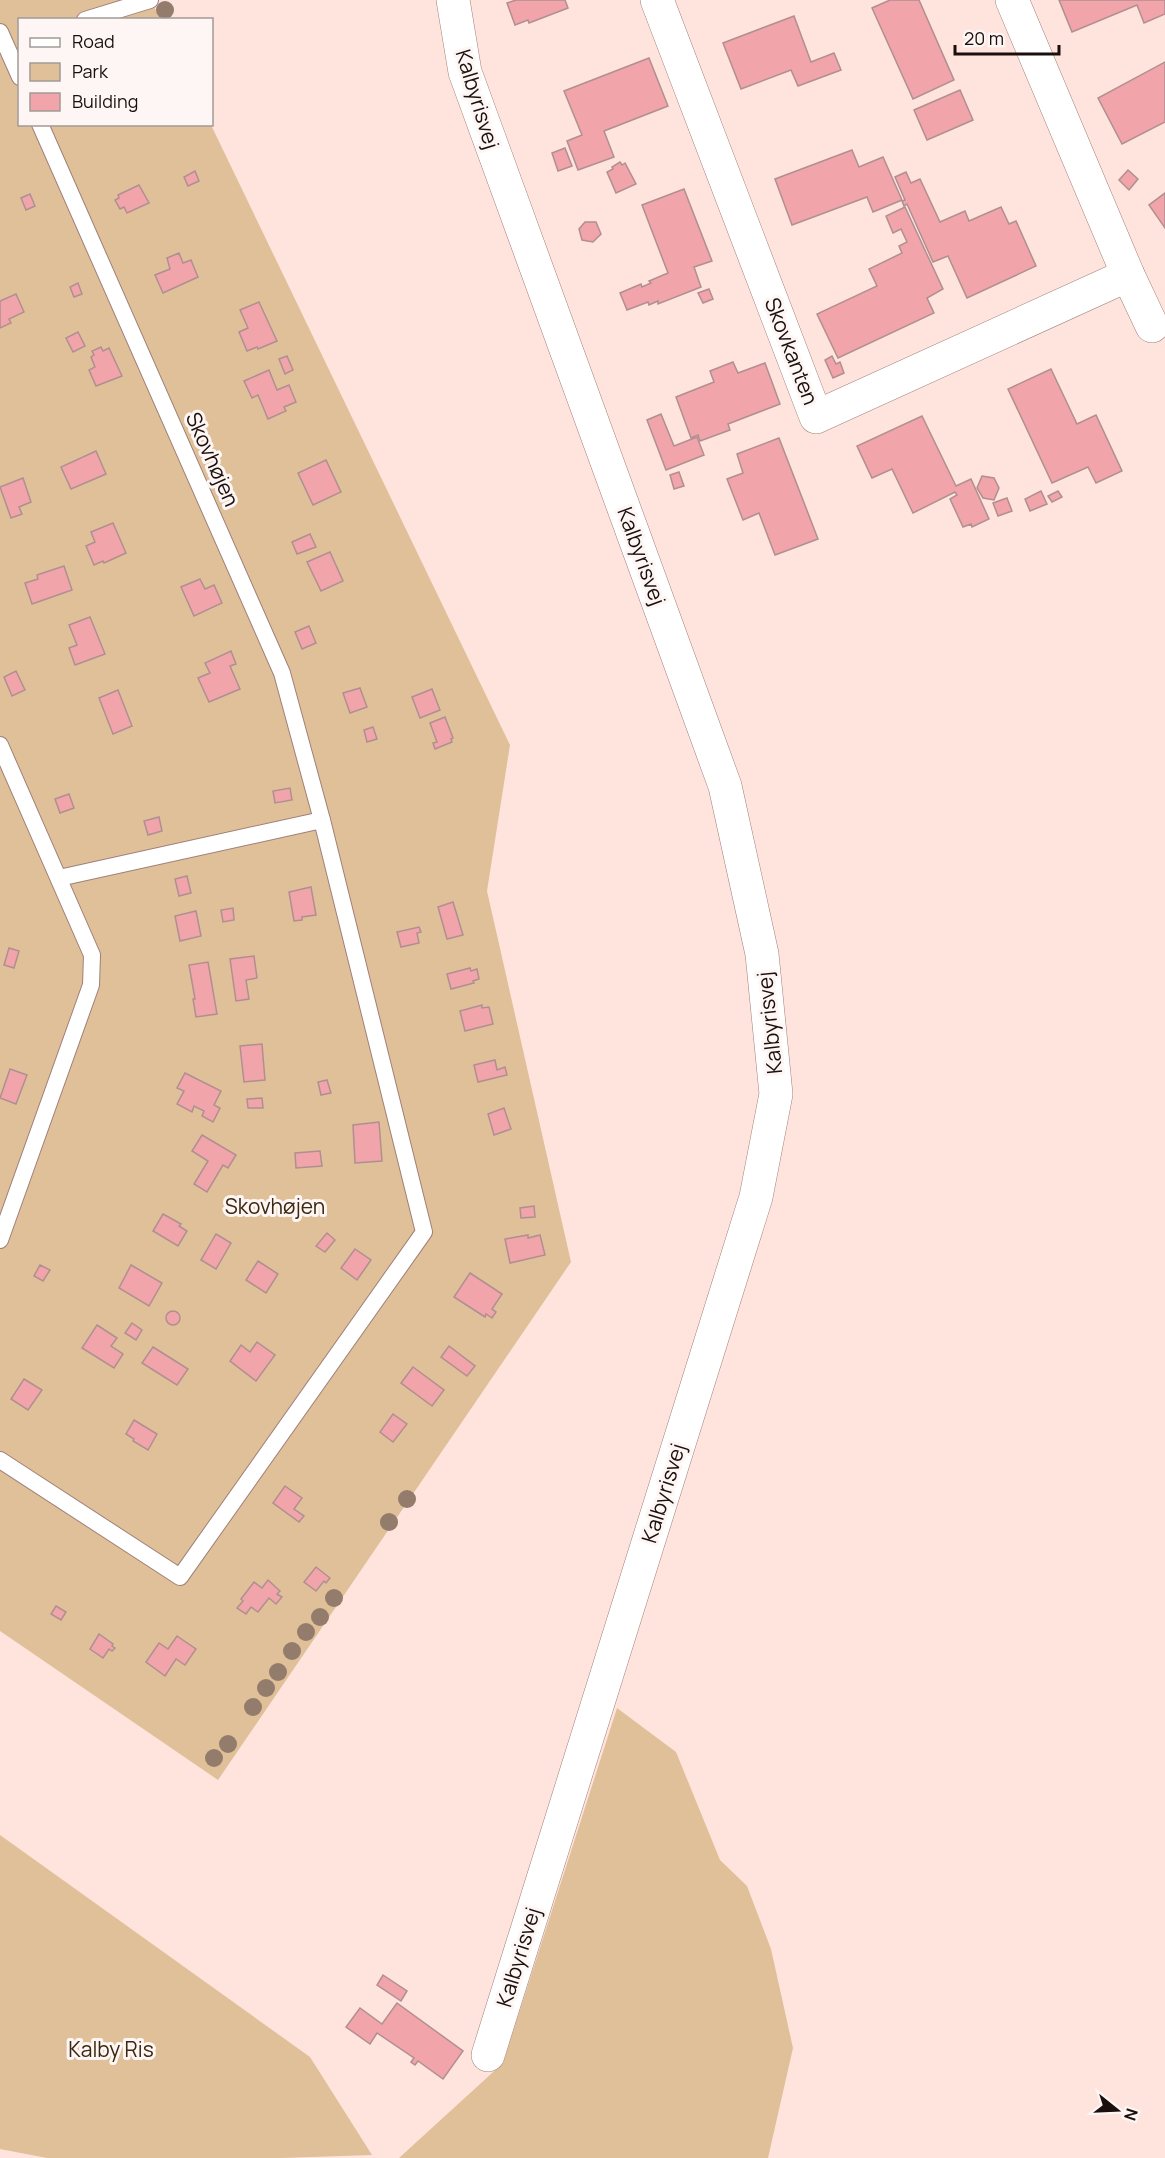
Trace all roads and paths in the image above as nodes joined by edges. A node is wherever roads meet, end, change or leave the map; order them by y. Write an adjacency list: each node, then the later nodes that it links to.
1 (150, 0): 5 (lane)
2 (453, 0): 16 (street, Kalbyrisvej)
3 (657, 0): 9 (street, Skovkanten)
4 (1012, 0): 9 (street)
5 (92, 18)
6 (8, 38): 7 (lane)
7 (18, 70)
8 (41, 126): 12 (lane, Skovhøjen)
9 (1128, 275): 10 (street)
10 (1152, 326)
11 (0, 745): 13 (lane)
12 (322, 820): 13 (lane); 15 (lane, Skovhøjen)
13 (58, 878): 14 (lane)
14 (0, 1240)
15 (0, 1460)
16 (488, 2055)

